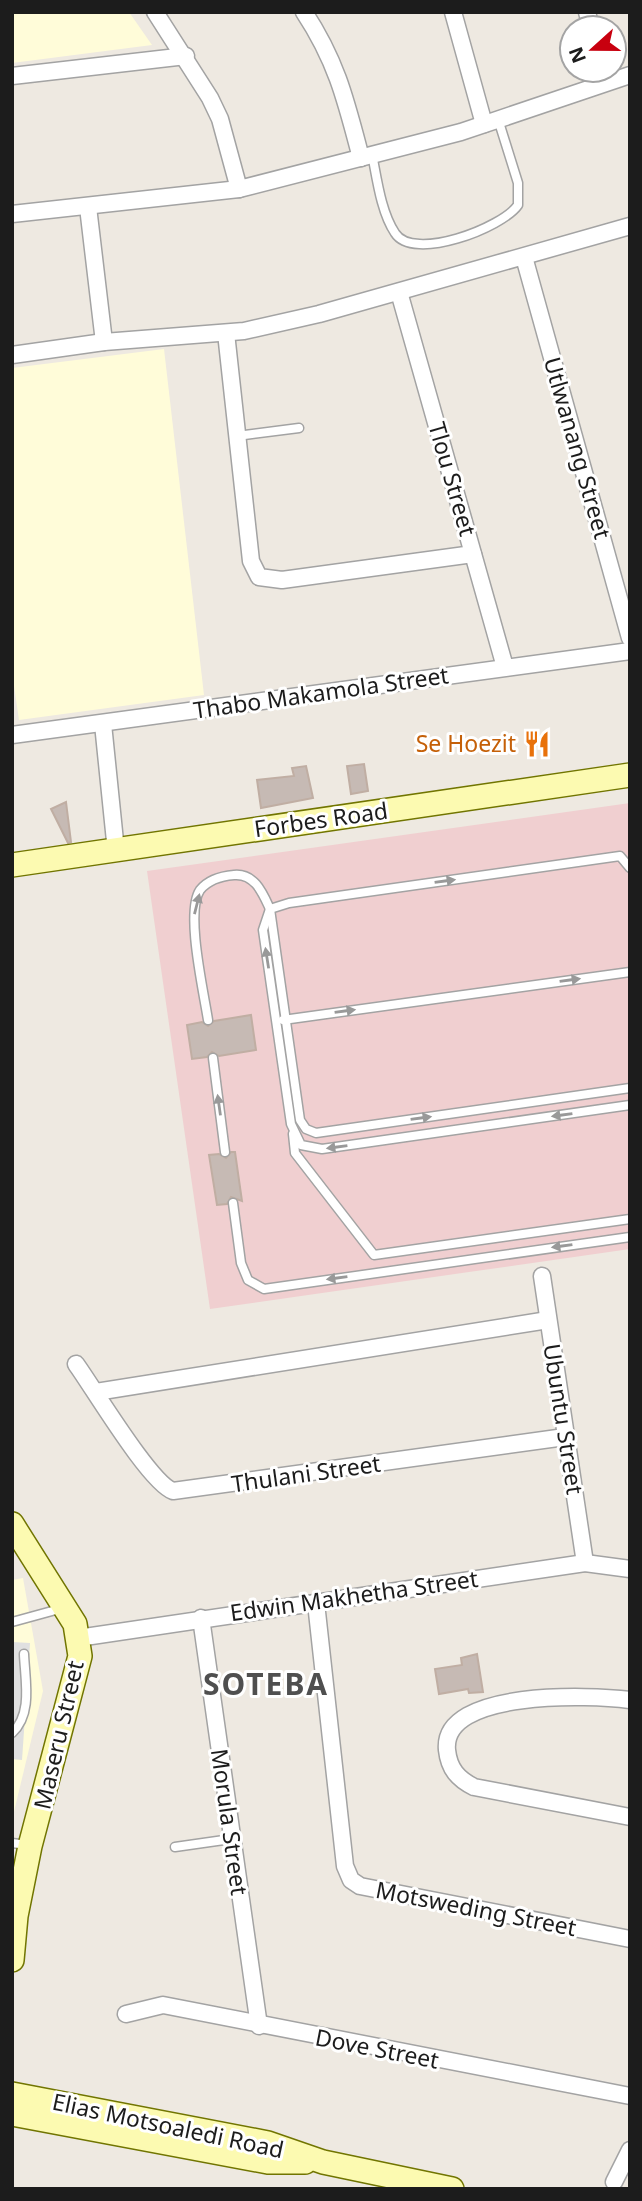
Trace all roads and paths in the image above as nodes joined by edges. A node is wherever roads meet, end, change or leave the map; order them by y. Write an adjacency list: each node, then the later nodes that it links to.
1 (155, 12): 4 (street)
2 (304, 12): 8 (street)
3 (453, 12): 7 (street)
4 (186, 56): 5 (street); 9 (street)
5 (12, 76)
6 (585, 84): 7 (street)
7 (491, 121): 8 (street); 8 (lane)
8 (366, 156): 9 (street)
9 (239, 189): 10 (street)
10 (88, 207): 11 (street); 16 (street)
11 (12, 214)
12 (630, 226): 13 (street)
13 (524, 257): 14 (street); 21 (street, Utlwanang Street)
14 (399, 292): 15 (street); 20 (street, Tlou Street)
15 (226, 333): 16 (street); 19 (street)
16 (104, 342): 17 (street)
17 (12, 355)
18 (299, 428): 19 (lane)
19 (237, 436): 20 (street)
20 (473, 554): 23 (street, Tlou Street)
21 (630, 638)
22 (630, 651): 23 (street, Thabo Makamola Street)
23 (505, 667): 24 (street, Thabo Makamola Street)
24 (103, 724): 25 (street, Thabo Makamola Street); 27 (street)
25 (12, 735)
26 (630, 775): 27 (street, Forbes Road)
27 (116, 850): 28 (street, Forbes Road)
28 (12, 865)
29 (630, 868): 30 (lane, one-way to 29)
30 (270, 909): 32 (lane, one-way to 30); 33 (lane)
31 (630, 972): 33 (lane, one-way to 31)
32 (208, 1020)
33 (282, 1020): 35 (lane, one-way to 35); 37 (lane)
34 (213, 1058): 38 (lane, one-way to 34)
35 (630, 1087)
36 (630, 1105): 37 (lane, one-way to 37)
37 (291, 1124): 40 (lane)
38 (225, 1152)
39 (233, 1203): 41 (lane, one-way to 39)
40 (630, 1219)
41 (630, 1237)
42 (542, 1276): 43 (street, Ubuntu Street)
43 (548, 1320): 45 (street); 46 (street, Ubuntu Street)
44 (76, 1364): 45 (street, Thulani Street)
45 (96, 1392): 46 (street, Thulani Street)
46 (565, 1437): 48 (street, Ubuntu Street)
47 (12, 1524): 51 (street, Maseru Street)
48 (585, 1563): 49 (street, Edwin Makhetha Street); 50 (street, Edwin Makhetha Street)
49 (630, 1569)
50 (316, 1603): 52 (street, Edwin Makhetha Street); 62 (street, Motsweding Street)
51 (66, 1607): 53 (lane); 54 (street, Maseru Street)
52 (201, 1618): 54 (street, Edwin Makhetha Street); 59 (street, Morula Street)
53 (12, 1622)
54 (78, 1638): 60 (street, Maseru Street)
55 (24, 1654): 57 (lane)
56 (630, 1700): 58 (street)
57 (12, 1733)
58 (630, 1817)
59 (231, 1839): 61 (lane); 65 (street, Morula Street)
60 (21, 1844): 63 (street, Maseru Street)
61 (175, 1847)
62 (630, 1939)
63 (12, 1961)
64 (126, 2014): 65 (street, Dove Street)
65 (259, 2026): 67 (street, Dove Street)
66 (12, 2094): 70 (street, Elias Motsoaledi Road)
67 (630, 2096)
68 (12, 2114): 70 (street, Elias Motsoaledi Road)
69 (630, 2150): 71 (street)
70 (323, 2162): 72 (street, Elias Motsoaledi Road)
71 (614, 2182)
72 (452, 2189)

